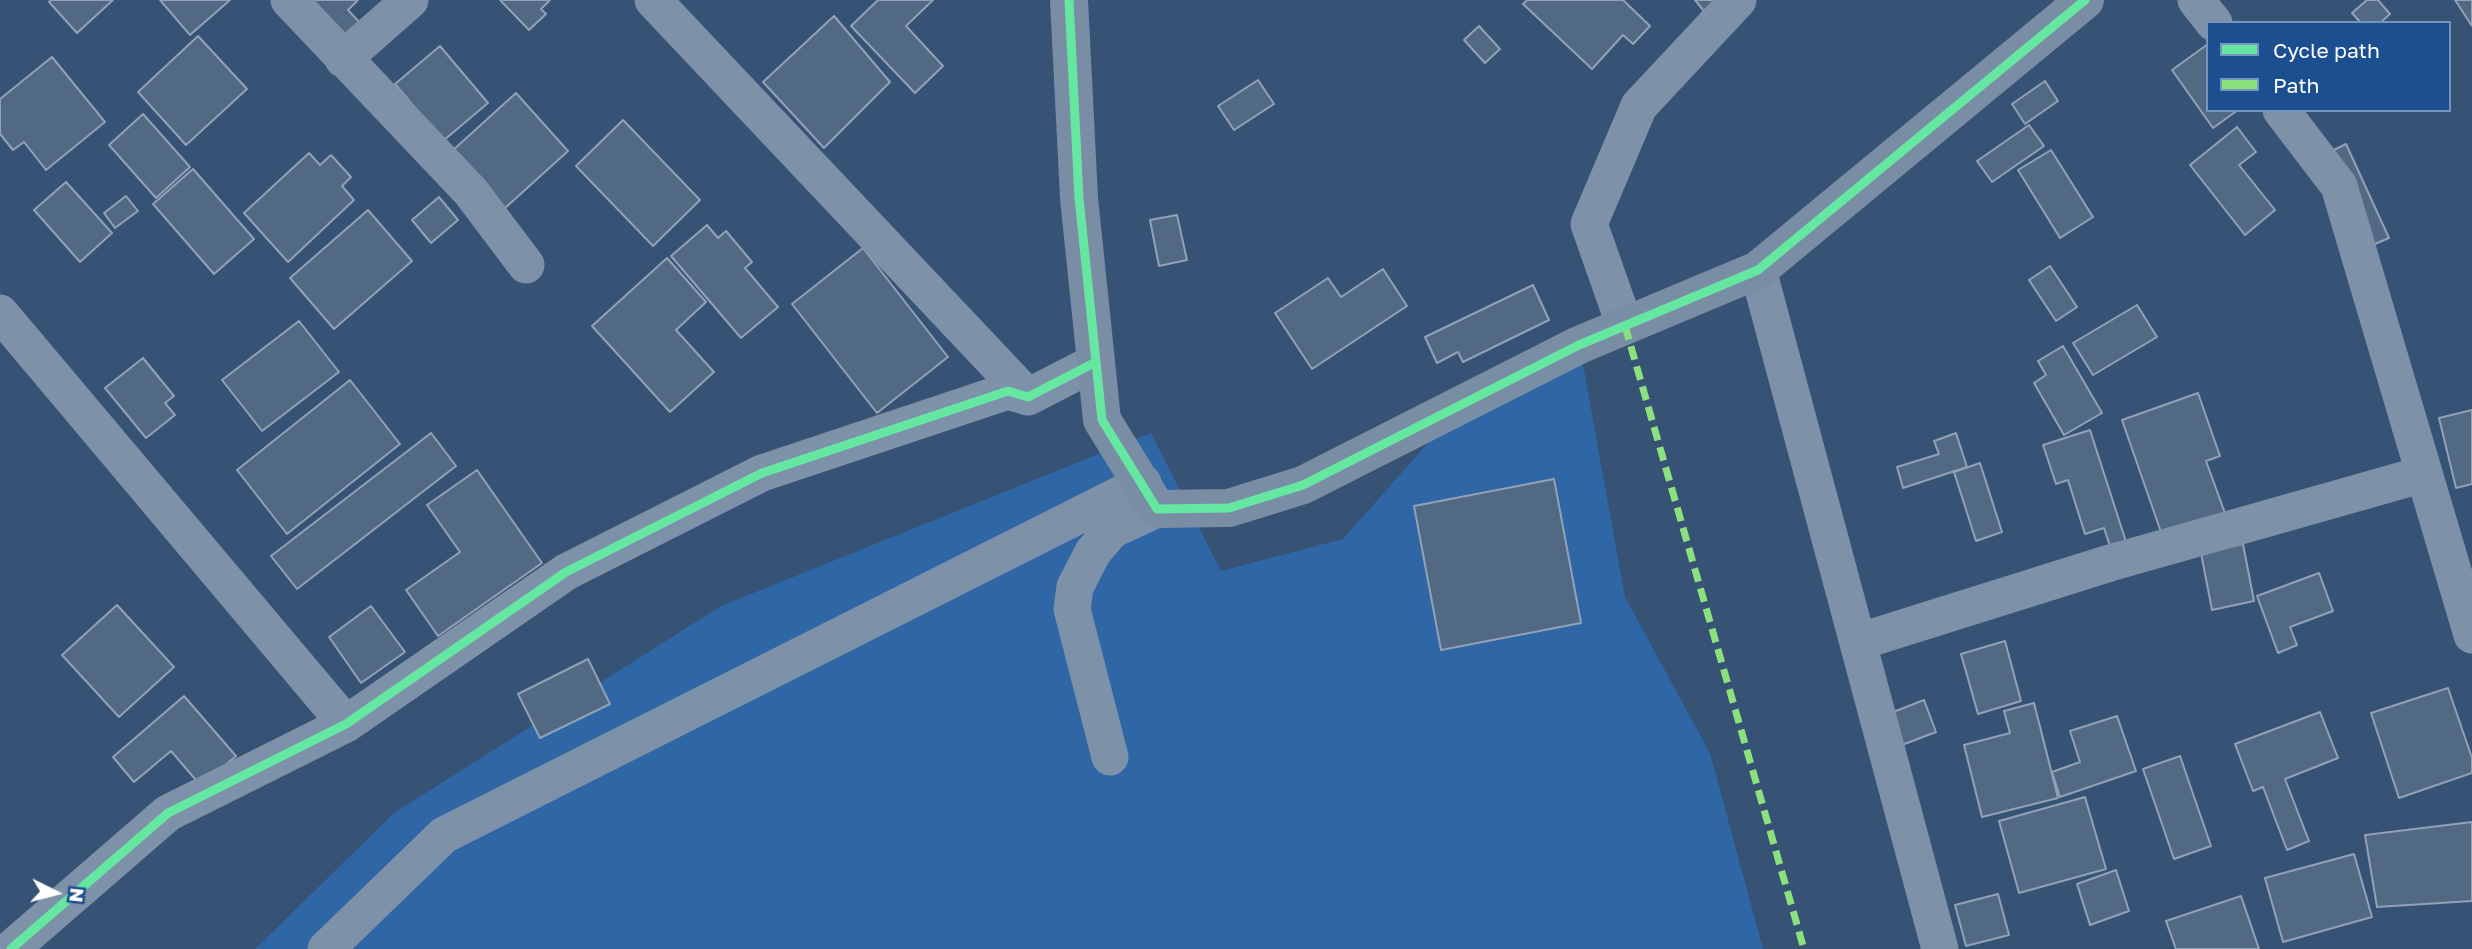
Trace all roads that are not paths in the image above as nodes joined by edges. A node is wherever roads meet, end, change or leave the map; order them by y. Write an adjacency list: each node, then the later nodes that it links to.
1 (289, 0): 9 (street)
2 (410, 0): 9 (street)
3 (653, 0): 16 (street)
4 (1069, 0): 15 (street)
5 (1738, 0): 14 (street)
6 (2085, 0): 12 (street)
7 (2196, 0): 8 (street)
8 (2212, 21)
9 (343, 59): 11 (street)
10 (2283, 112): 17 (street)
11 (526, 265)
12 (1758, 271): 14 (street); 20 (street)
13 (0, 313): 21 (street)
14 (1625, 326): 18 (street)
15 (1096, 362): 16 (street); 18 (street)
16 (1028, 397): 21 (street)
17 (2424, 474): 19 (street); 20 (street)
18 (1150, 496): 22 (street); 24 (street)
19 (2472, 635)
20 (1858, 642): 25 (street)
21 (346, 724): 23 (street)
22 (1110, 757)
23 (11, 949)
24 (326, 949)
25 (1940, 949)

